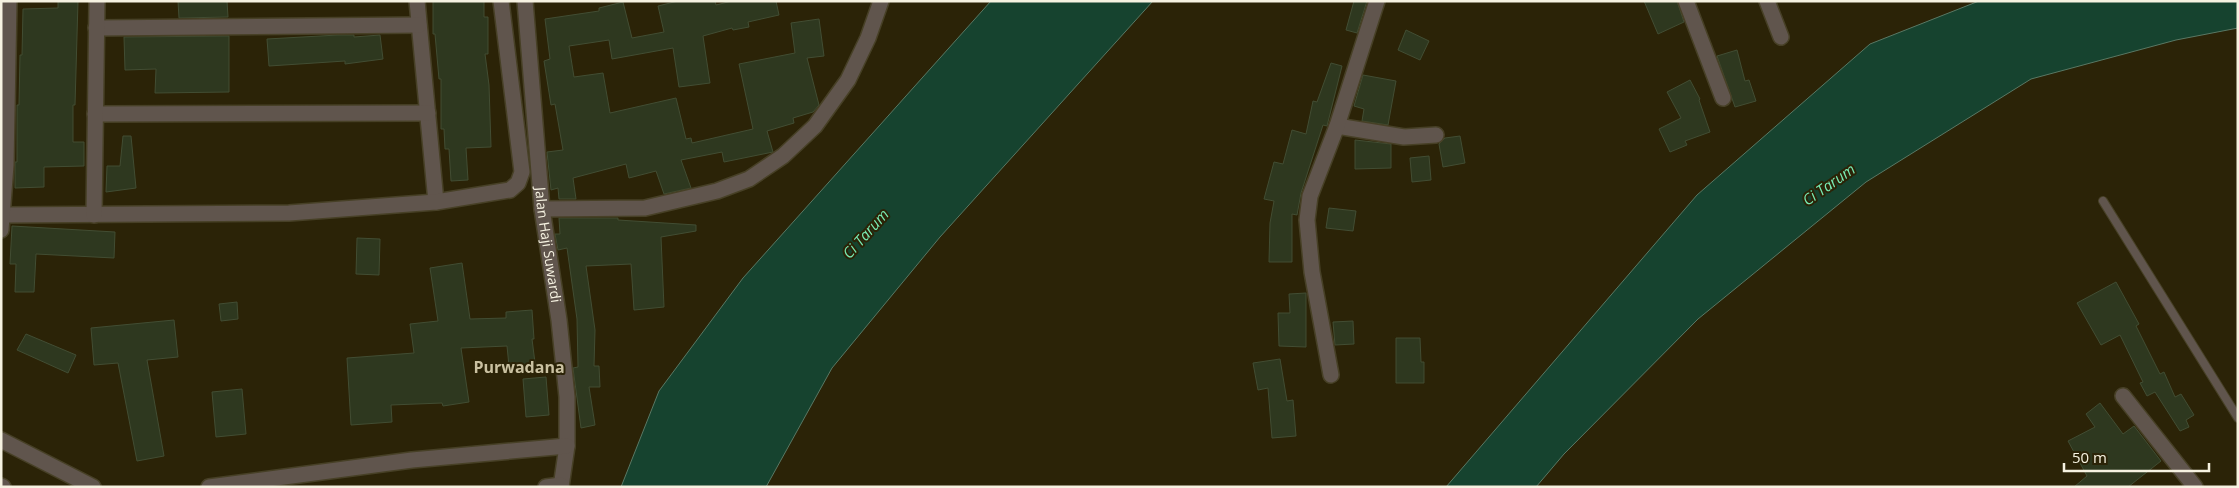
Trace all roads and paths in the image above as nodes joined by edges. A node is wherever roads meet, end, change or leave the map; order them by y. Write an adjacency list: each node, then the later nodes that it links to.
1 (9, 1): 18 (street)
2 (97, 1): 11 (street)
3 (417, 1): 10 (street)
4 (501, 1): 20 (street)
5 (524, 1): 21 (street, Jalan Haji Suwardi)
6 (881, 1): 21 (street)
7 (1377, 1): 16 (street)
8 (1686, 1): 13 (street)
9 (1767, 1): 12 (street)
10 (419, 25): 11 (street); 14 (street)
11 (96, 28): 15 (street)
12 (1781, 37)
13 (1722, 98)
14 (428, 113): 15 (street); 20 (street)
15 (95, 114): 22 (street)
16 (1337, 126): 17 (street); 24 (street)
17 (1436, 135)
18 (3, 183): 23 (street)
19 (2104, 201): 26 (lane)
20 (436, 202): 22 (street)
21 (542, 209): 28 (street, Jalan Haji Suwardi)
22 (94, 215): 23 (street)
23 (2, 222)
24 (1331, 374)
25 (2123, 396): 32 (street)
26 (2238, 418)
27 (1, 440): 30 (street)
28 (567, 446): 29 (street, Jalan Haji Suwardi); 31 (street)
29 (556, 486)
30 (93, 487)
31 (210, 487)
32 (2195, 487)

